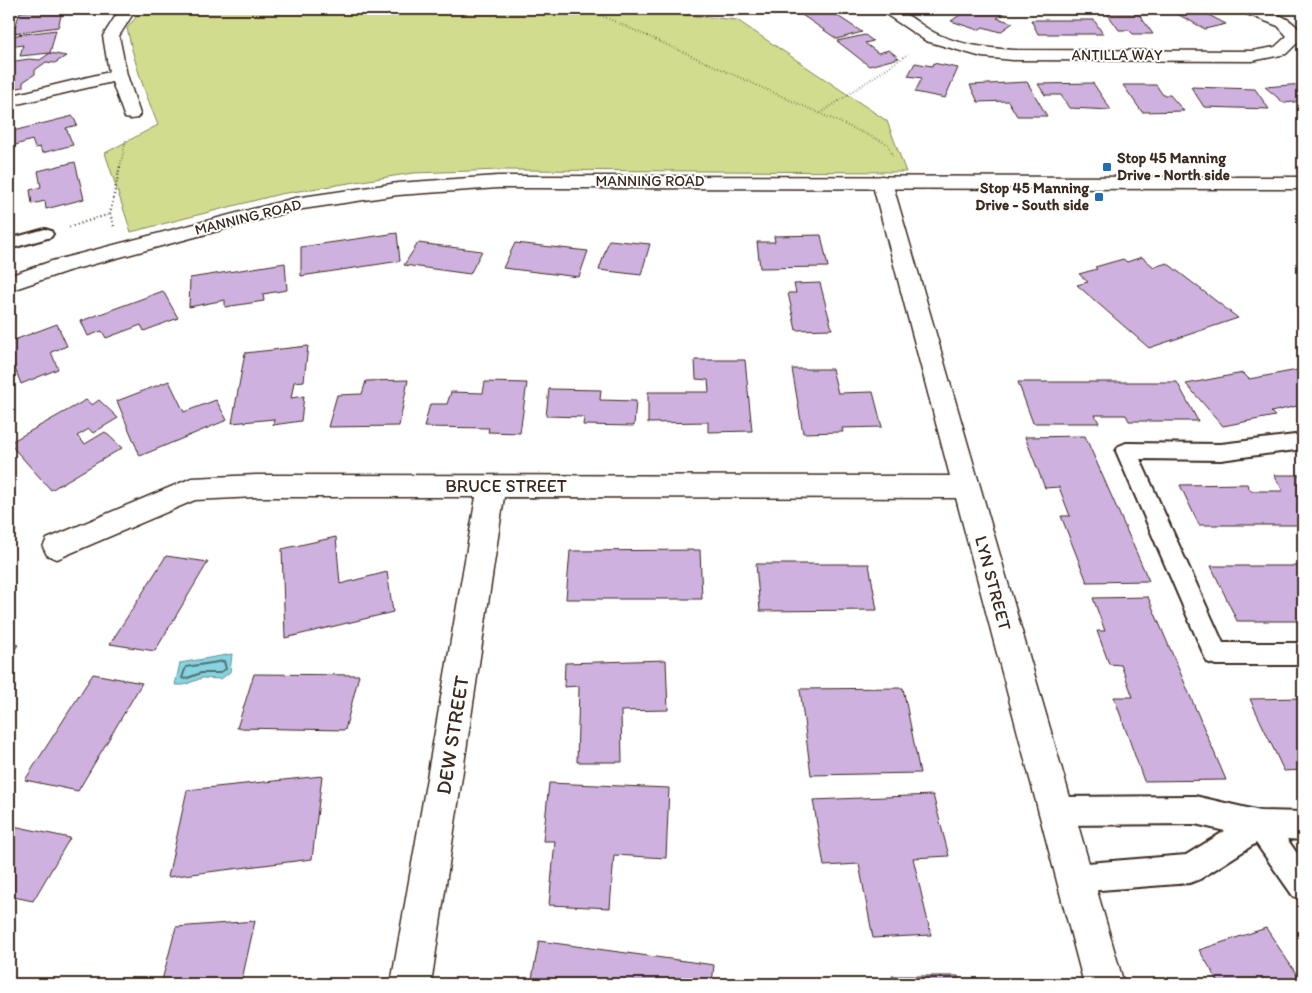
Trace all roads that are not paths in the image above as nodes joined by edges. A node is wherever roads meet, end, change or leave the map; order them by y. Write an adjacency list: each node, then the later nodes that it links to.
1 (128, 9): 5 (street)
2 (886, 9): 4 (street, ANTILLA WAY)
3 (1247, 9): 4 (street, ANTILLA WAY)
4 (1299, 37)
5 (118, 75): 6 (street); 7 (street)
6 (9, 101)
7 (131, 114)
8 (891, 182): 9 (street, MANNING ROAD); 12 (street, MANNING ROAD); 15 (street, LYN STREET)
9 (1303, 183)
10 (44, 234): 11 (lane)
11 (9, 244)
12 (9, 284)
13 (1303, 441): 17 (lane)
14 (492, 486): 15 (street, BRUCE STREET); 16 (street, BRUCE STREET); 23 (street, DEW STREET)
15 (966, 487): 18 (street, LYN STREET)
16 (58, 547)
17 (1303, 654)
18 (1056, 811): 19 (lane); 21 (street, LYN STREET)
19 (1260, 825): 20 (lane); 21 (lane); 22 (lane)
20 (1303, 826)
21 (1075, 878): 24 (street, LYN STREET)
22 (1303, 886)
23 (411, 984)
24 (1104, 984)

